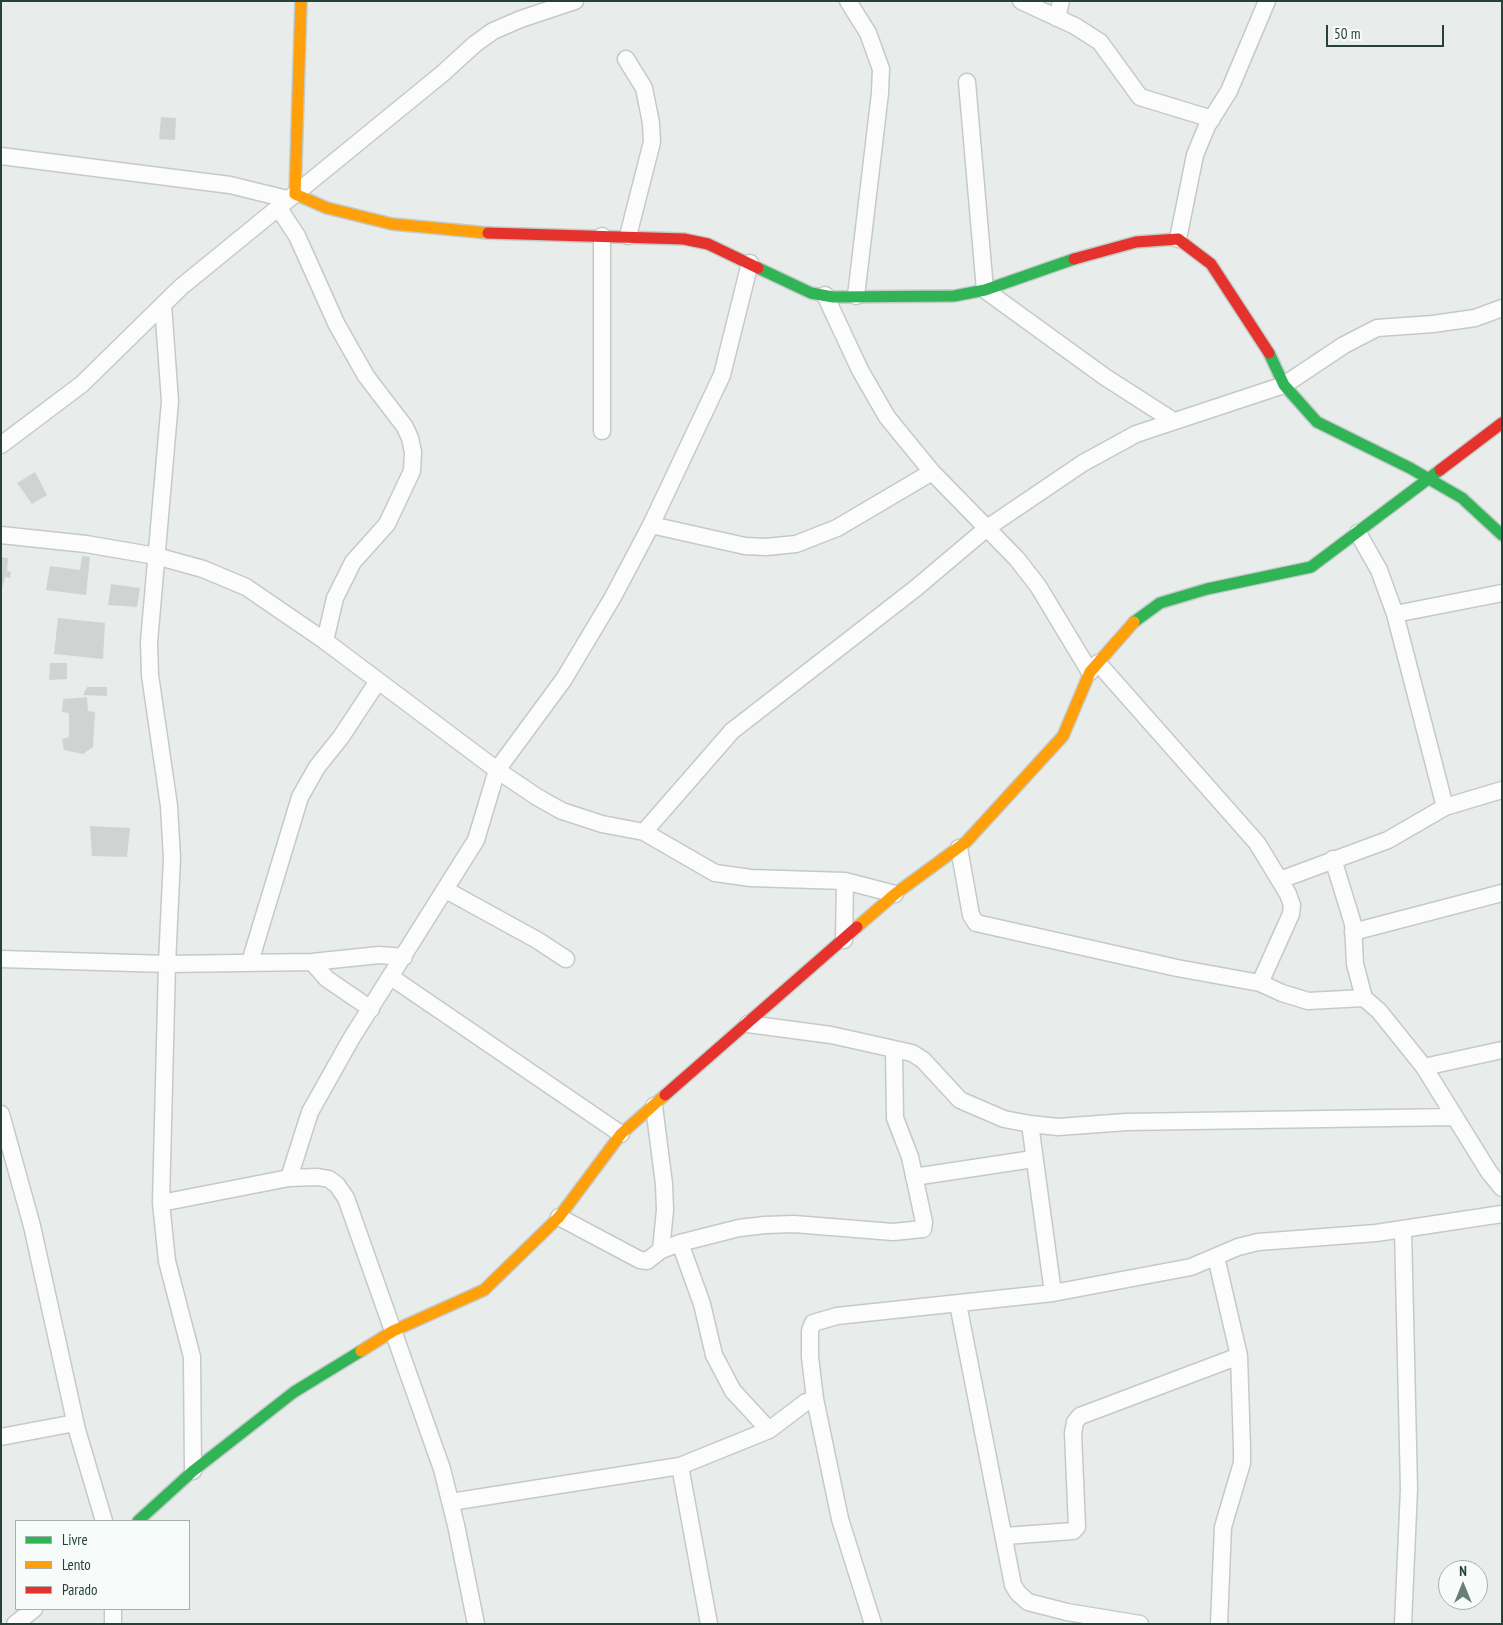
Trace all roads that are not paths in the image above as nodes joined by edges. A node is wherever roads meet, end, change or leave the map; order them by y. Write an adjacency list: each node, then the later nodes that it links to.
1 (301, 1): 12 (street)
2 (575, 1): 12 (street)
3 (848, 1): 19 (street)
4 (1021, 1): 7 (street)
5 (1062, 1): 7 (street)
6 (1267, 1): 10 (street)
7 (1057, 18): 10 (street)
8 (626, 59): 14 (street)
9 (967, 82): 17 (street)
10 (1212, 119): 15 (street)
11 (1, 156): 12 (street)
12 (287, 200): 13 (street); 20 (street); 37 (street)
13 (602, 236): 14 (street); 25 (street)
14 (628, 236): 16 (street)
15 (1178, 239): 17 (street); 22 (street)
16 (750, 263): 18 (street); 29 (street)
17 (985, 290): 19 (street); 23 (street)
18 (825, 295): 19 (street); 27 (street)
19 (856, 296)
20 (163, 304): 26 (street); 34 (street)
21 (1502, 308): 22 (street)
22 (1284, 385): 23 (street); 28 (street)
23 (1172, 420): 30 (street)
24 (1502, 423): 28 (street)
25 (602, 430)
26 (1, 445)
27 (932, 472): 29 (street); 30 (street)
28 (1430, 479): 31 (street); 33 (street)
29 (651, 525): 40 (street)
30 (987, 528): 38 (street); 43 (street)
31 (1358, 533): 36 (street); 38 (street)
32 (1, 535): 34 (street)
33 (1502, 536)
34 (156, 556): 37 (street); 58 (street)
35 (1502, 593): 36 (street)
36 (1395, 614): 42 (street)
37 (325, 641): 39 (street)
38 (1094, 667): 44 (street); 46 (street)
39 (378, 681): 40 (street); 56 (street)
40 (497, 770): 43 (street); 48 (street)
41 (1502, 790): 42 (street)
42 (1445, 807): 45 (street)
43 (644, 832): 47 (street)
44 (959, 848): 50 (street); 60 (street)
45 (1332, 859): 46 (street); 51 (street)
46 (1280, 880): 60 (street)
47 (845, 881): 50 (street); 52 (street)
48 (446, 890): 53 (street); 55 (street)
49 (1502, 893): 51 (street)
50 (895, 894): 52 (street)
51 (1353, 932): 61 (street)
52 (844, 940): 63 (street)
53 (404, 957): 57 (street); 59 (street)
54 (1, 959): 58 (street)
55 (566, 959)
56 (250, 962): 57 (street); 58 (street)
57 (312, 962): 62 (street)
58 (167, 964): 76 (street)
59 (391, 977): 62 (street); 71 (street)
60 (1260, 983): 61 (street)
61 (1364, 998): 66 (street)
62 (371, 1009): 74 (street)
63 (748, 1024): 64 (street); 67 (street)
64 (894, 1049): 70 (street); 73 (street)
65 (1502, 1050): 66 (street)
66 (1424, 1067): 69 (street)
67 (654, 1106): 71 (street); 81 (street)
68 (1, 1114): 88 (street)
69 (1455, 1117): 70 (street); 75 (street)
70 (1030, 1124): 72 (street)
71 (621, 1134): 78 (street)
72 (1033, 1160): 73 (street); 83 (street)
73 (914, 1177): 80 (street)
74 (289, 1178): 76 (street); 85 (street)
75 (1502, 1188)
76 (162, 1203): 92 (street)
77 (1502, 1214): 79 (street)
78 (559, 1217): 81 (street); 85 (street)
79 (1403, 1229): 82 (street); 106 (street)
80 (680, 1243): 81 (street); 89 (street)
81 (661, 1250)
82 (1216, 1257): 83 (street); 86 (street)
83 (1053, 1293): 84 (street)
84 (958, 1304): 87 (street); 96 (street)
85 (393, 1331): 92 (street); 93 (street)
86 (1239, 1356): 96 (street); 105 (street)
87 (815, 1399): 89 (street); 103 (street)
88 (76, 1423): 90 (street); 94 (street)
89 (769, 1430): 91 (street)
90 (1, 1437)
91 (680, 1466): 93 (street); 102 (street)
92 (194, 1471): 95 (street)
93 (451, 1502): 101 (street)
94 (104, 1520)
95 (139, 1520)
96 (1005, 1536): 104 (street)
97 (33, 1610): 99 (street)
98 (113, 1610): 100 (street)
99 (15, 1624)
100 (113, 1624)
101 (476, 1624)
102 (710, 1624)
103 (873, 1624)
104 (1140, 1624)
105 (1219, 1624)
106 (1403, 1624)

